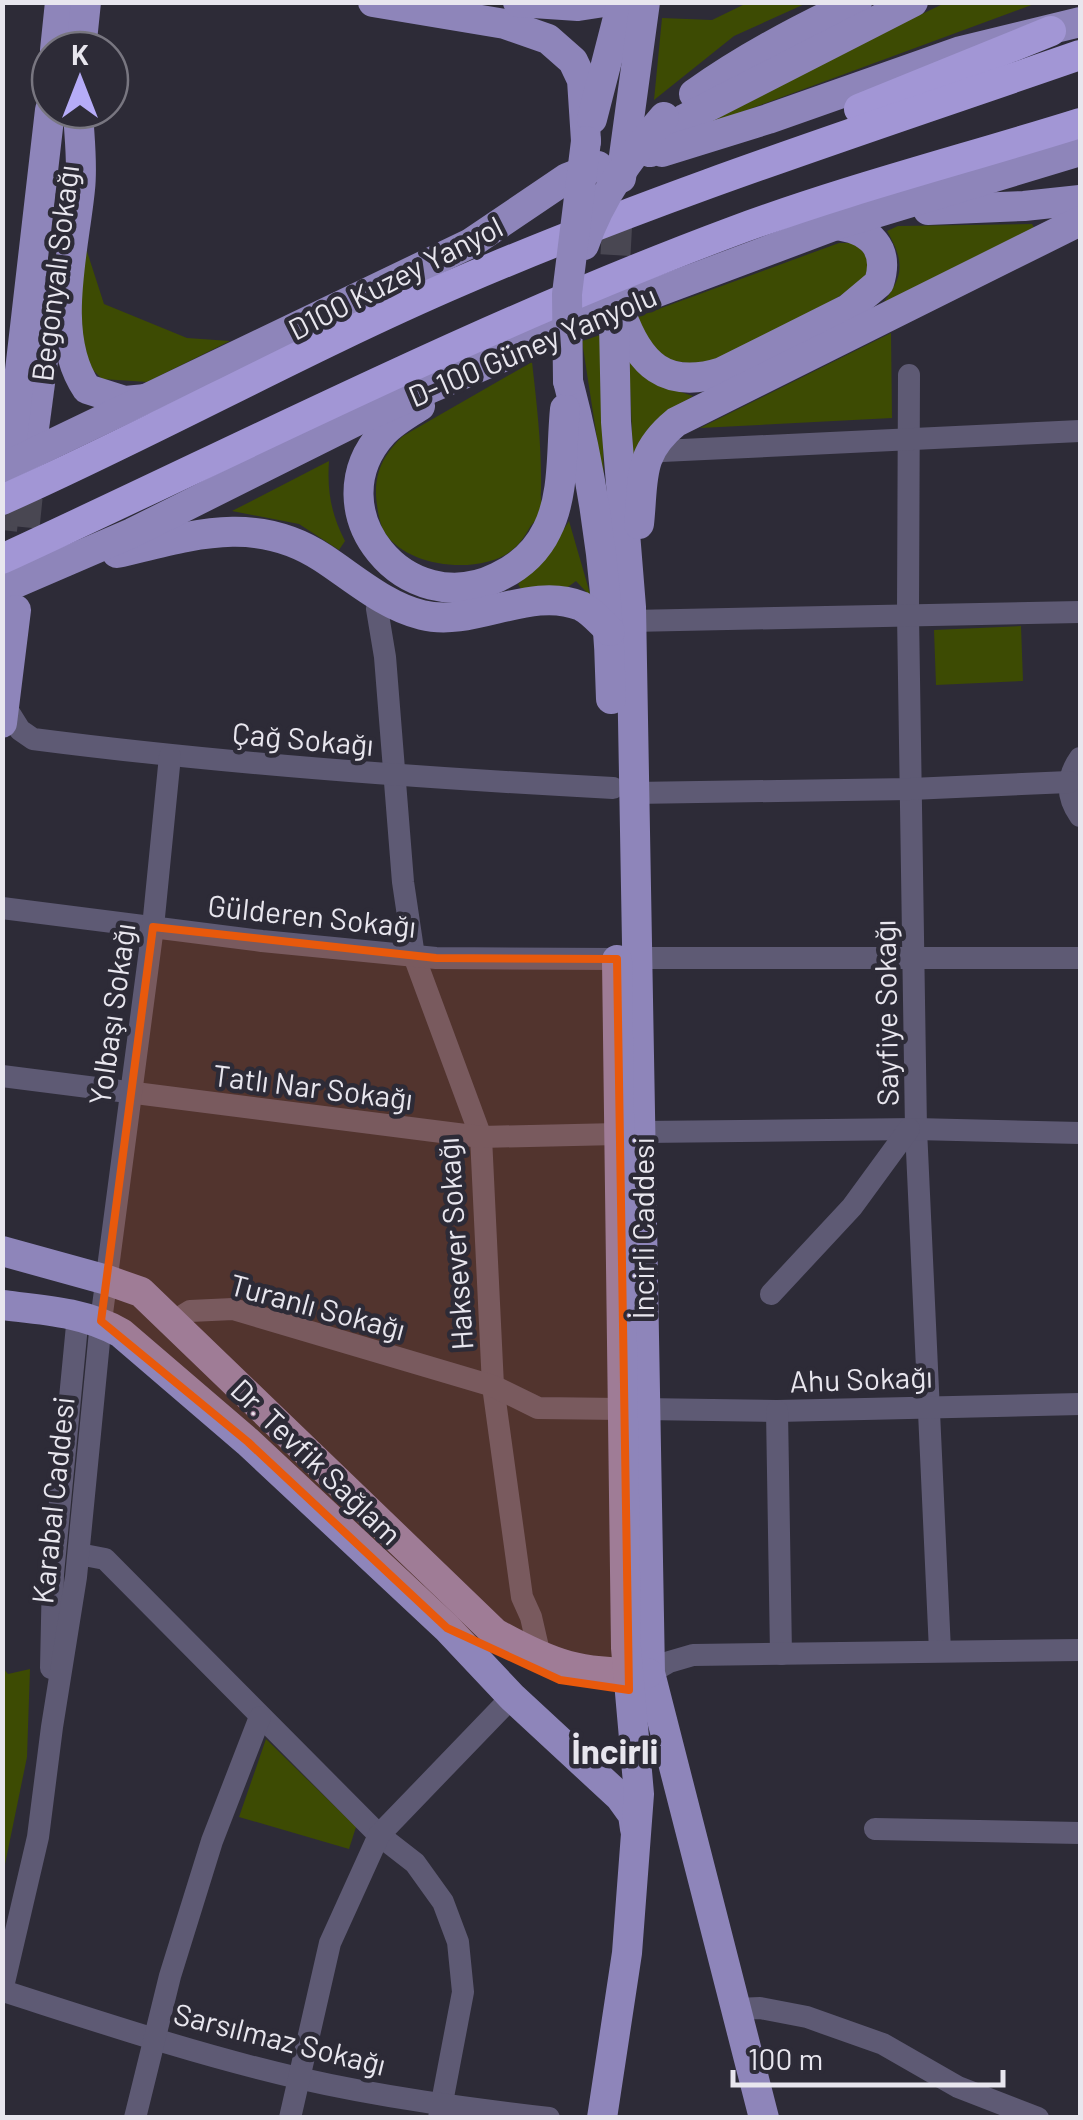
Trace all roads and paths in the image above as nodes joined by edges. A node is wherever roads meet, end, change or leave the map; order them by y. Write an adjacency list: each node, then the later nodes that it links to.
1 (60, 2): 13 (main road)
2 (86, 2): 14 (main road)
3 (97, 2): 15 (main road)
4 (373, 2): 23 (main road)
5 (518, 2): 6 (main road)
6 (604, 2)
7 (622, 2): 23 (main road)
8 (645, 2): 10 (main road)
9 (857, 2): 30 (main road, bridge)
10 (913, 2)
11 (1080, 8): 16 (main road)
12 (1080, 22): 16 (main road, D100 Kuzey Yanyol)
13 (68, 30)
14 (78, 30)
15 (82, 30)
16 (1051, 31): 23 (main road, D100 Kuzey Yanyol); 25 (highway)
17 (1080, 55): 25 (highway)
18 (1080, 123): 42 (highway)
19 (48, 130): 24 (main road, Begonyalı Sokağı)
20 (73, 130): 39 (main road, Begonyalı Sokağı)
21 (78, 130): 36 (main road)
22 (1080, 151): 28 (main road, D-100 Güney Yanyolu)
23 (592, 154): 30 (main road, bridge); 36 (main road, D100 Kuzey Yanyol)
24 (46, 156): 32 (main road); 39 (main road, Begonyalı Sokağı)
25 (716, 179): 41 (highway)
26 (1080, 200): 28 (main road)
27 (1080, 222): 40 (main road)
28 (836, 225): 29 (main road); 33 (main road, D-100 Güney Yanyolu)
29 (613, 292)
30 (567, 294): 35 (main road, bridge)
31 (614, 324): 48 (main road, İncirli Caddesi)
32 (2, 370)
33 (473, 370): 35 (main road); 43 (main road, D-100 Güney Yanyolu)
34 (909, 375): 38 (street, Sayfiye Sokağı)
35 (568, 382): 48 (main road, İncirli Caddesi)
36 (149, 398): 39 (main road, D100 Kuzey Yanyol)
37 (1080, 431): 38 (street)
38 (907, 437): 40 (street); 47 (street, Sayfiye Sokağı)
39 (16, 448)
40 (648, 454): 48 (main road)
41 (2, 500)
42 (2, 559)
43 (51, 568): 44 (main road, D-100 Güney Yanyolu); 48 (main road)
44 (9, 600): 49 (main road)
45 (378, 609): 52 (street, Haksever Sokağı)
46 (1080, 612): 47 (street)
47 (908, 614): 48 (street); 54 (street, Sayfiye Sokağı)
48 (624, 620): 55 (main road, İncirli Caddesi)
49 (4, 714): 50 (street, Çağ Sokağı)
50 (170, 756): 52 (street, Çağ Sokağı); 58 (street, Yolbaşı Sokağı)
51 (1080, 758): 53 (street)
52 (392, 777): 55 (street, Çağ Sokağı); 59 (street, Haksever Sokağı)
53 (1069, 782): 54 (street, Çağ Sokağı); 56 (street)
54 (911, 789): 55 (street, Çağ Sokağı); 61 (street, Sayfiye Sokağı)
55 (623, 790): 60 (main road, İncirli Caddesi)
56 (1080, 816)
57 (2, 908): 58 (street, Gülderen Sokağı)
58 (154, 927): 59 (street, Gülderen Sokağı); 64 (street, Yolbaşı Sokağı)
59 (414, 956): 60 (street, Gülderen Sokağı); 68 (street, Haksever Sokağı)
60 (626, 958): 61 (street, Gülderen Sokağı); 66 (main road, İncirli Caddesi)
61 (914, 958): 62 (street, Gülderen Sokağı); 65 (street, Sayfiye Sokağı)
62 (1080, 958)
63 (2, 1076): 64 (street, Tatlı Nar Sokağı)
64 (130, 1094): 68 (street, Tatlı Nar Sokağı); 70 (street, Yolbaşı Sokağı)
65 (913, 1129): 66 (street, Tatlı Nar Sokağı); 67 (street, Tatlı Nar Sokağı); 71 (street); 77 (street, Sayfiye Sokağı)
66 (630, 1133): 68 (street, Tatlı Nar Sokağı); 78 (main road, İncirli Caddesi)
67 (1080, 1133)
68 (481, 1137): 75 (street, Haksever Sokağı)
69 (2, 1251): 70 (main road, Dr. Tevfik Sağlam)
70 (107, 1280): 73 (street, Karabal Caddesi); 74 (main road, Dr. Tevfik Sağlam)
71 (772, 1294)
72 (2, 1306): 73 (main road)
73 (90, 1318): 80 (street, Karabal Caddesi); 83 (main road); 91 (street, Karabal Caddesi)
74 (174, 1321): 75 (street, Turanlı Sokağı); 82 (main road, Dr. Tevfik Sağlam)
75 (493, 1386): 78 (street, Turanlı Sokağı); 81 (street, Haksever Sokağı)
76 (1080, 1404): 77 (street, Ahu Sokağı)
77 (929, 1406): 79 (street, Ahu Sokağı); 84 (street, Sayfiye Sokağı)
78 (632, 1409): 79 (street, Ahu Sokağı); 88 (main road, İncirli Caddesi)
79 (777, 1411): 86 (street)
80 (79, 1554): 90 (street); 91 (street, Karabal Caddesi)
81 (522, 1598): 82 (street); 87 (street, Haksever Sokağı)
82 (484, 1624): 87 (main road, Dr. Tevfik Sağlam)
83 (447, 1628): 88 (main road); 89 (main road)
84 (940, 1650): 85 (street); 86 (street)
85 (1080, 1650)
86 (781, 1654): 88 (street)
87 (540, 1656): 88 (main road, Dr. Tevfik Sağlam)
88 (640, 1681): 95 (main road, İncirli Caddesi); 96 (main road, İncirli Caddesi)
89 (512, 1697): 94 (street); 95 (main road)
90 (260, 1718): 94 (street); 99 (street)
91 (52, 1727): 97 (street, Karabal Caddesi)
92 (875, 1829): 93 (street)
93 (1080, 1833)
94 (380, 1835): 100 (street); 101 (street)
95 (637, 1838): 96 (main road); 105 (main road, İncirli Caddesi)
96 (706, 1902): 98 (main road, İncirli Caddesi)
97 (2, 1991): 99 (street, Sarsılmaz Sokağı)
98 (737, 2009): 106 (main road, İncirli Caddesi); 107 (street)
99 (155, 2039): 100 (street, Sarsılmaz Sokağı); 102 (street)
100 (297, 2078): 101 (street, Sarsılmaz Sokağı); 103 (street)
101 (440, 2112): 104 (street, Sarsılmaz Sokağı)
102 (135, 2118)
103 (290, 2118)
104 (548, 2118)
105 (602, 2118)
106 (764, 2118)
107 (1038, 2118)

